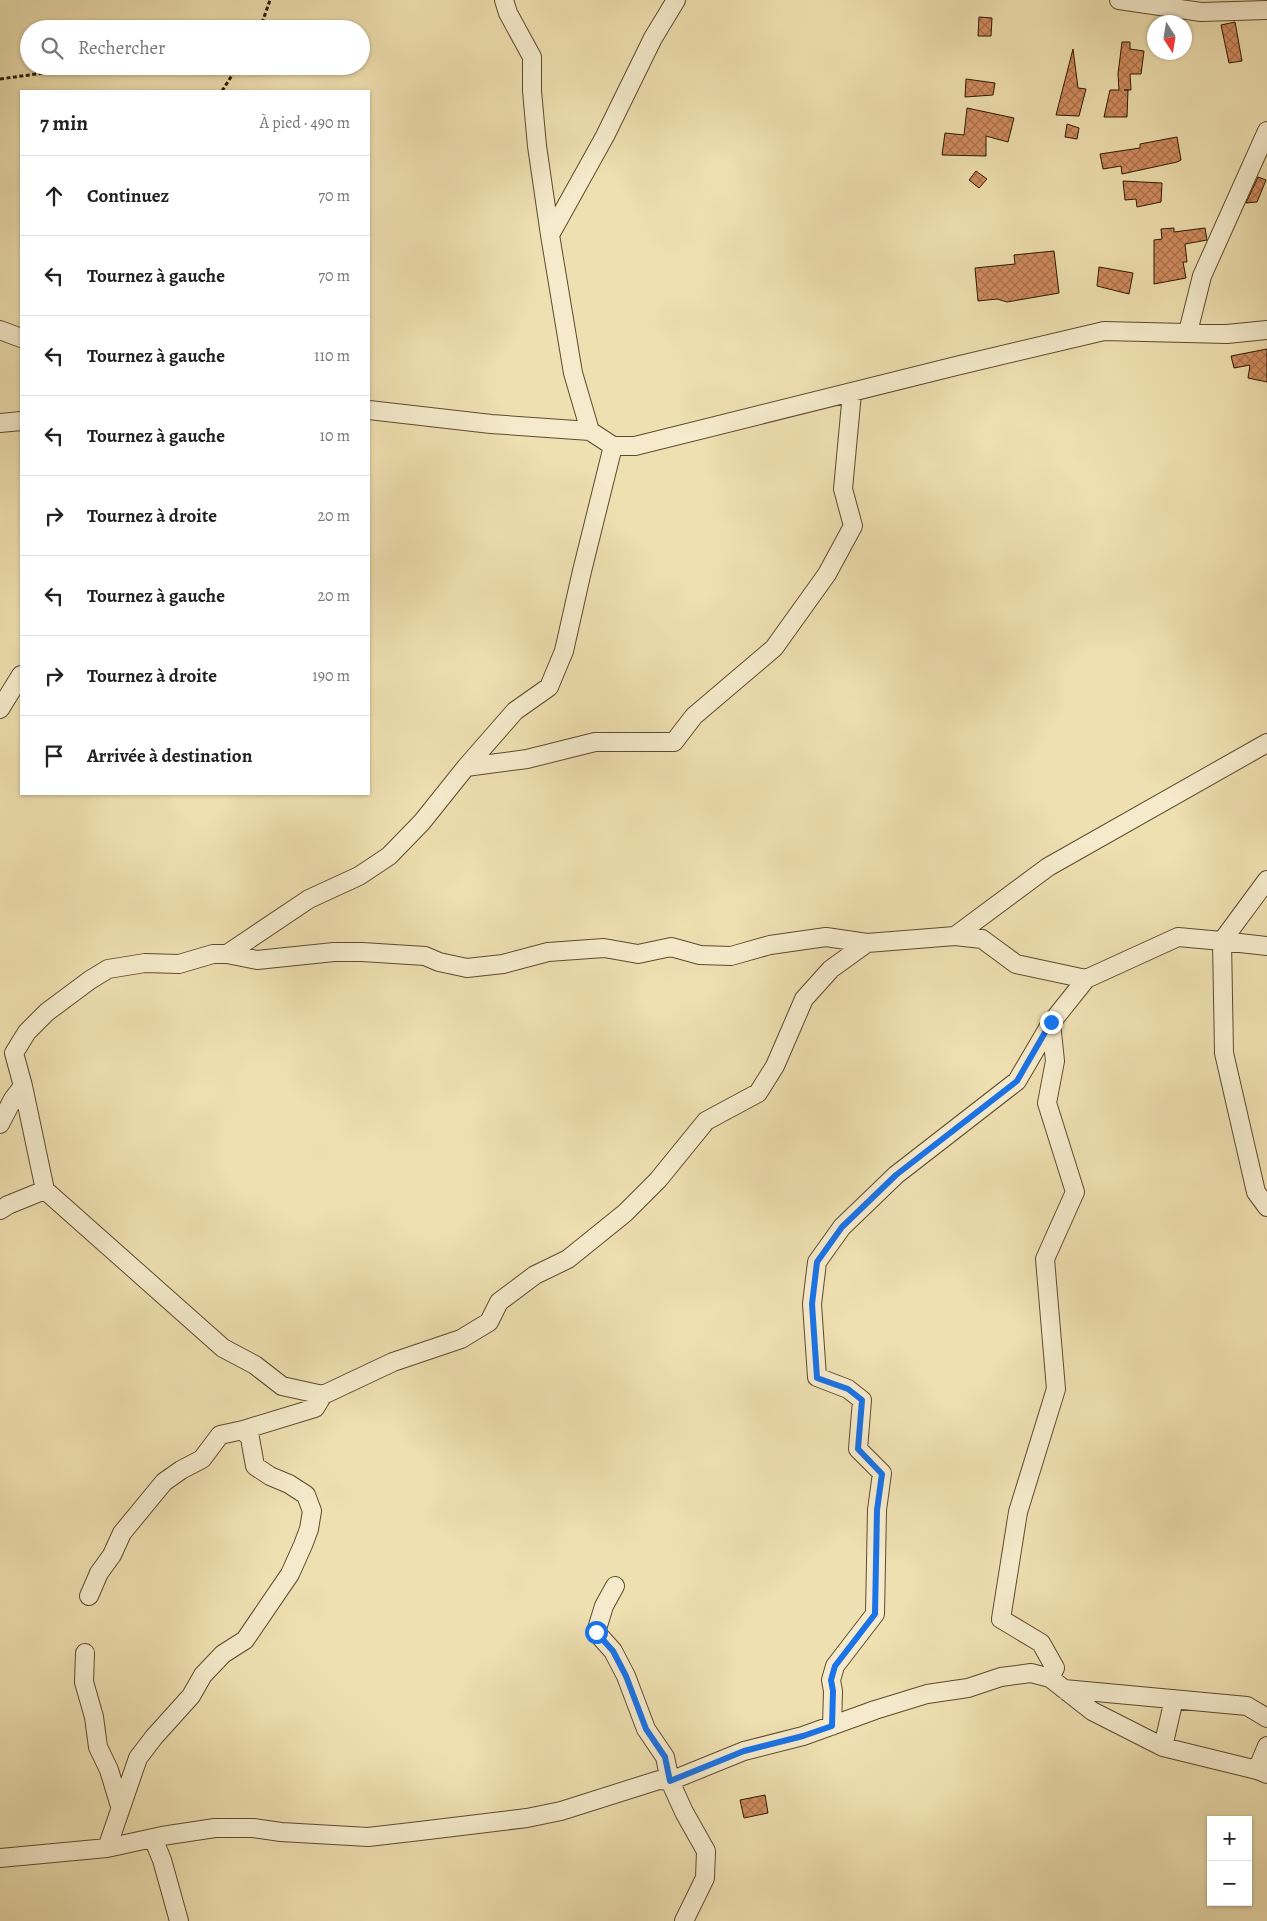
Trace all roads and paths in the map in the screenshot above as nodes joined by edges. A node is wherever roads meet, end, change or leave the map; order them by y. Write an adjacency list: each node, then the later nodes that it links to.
1 (270, 0): 7 (path)
2 (504, 0): 13 (street)
3 (676, 0): 13 (street)
4 (1119, 0): 5 (street)
5 (1240, 5): 6 (street)
6 (1267, 10)
7 (263, 20)
8 (34, 75): 10 (path)
9 (232, 75): 11 (path)
10 (0, 80)
11 (223, 90)
12 (1267, 131): 16 (street)
13 (550, 235): 22 (street)
14 (0, 330): 17 (street)
15 (1267, 330): 16 (street)
16 (1188, 332): 18 (street)
17 (20, 338)
18 (852, 393): 23 (street); 27 (street)
19 (370, 410): 22 (street)
20 (20, 421): 21 (street)
21 (0, 423)
22 (590, 431): 23 (street)
23 (613, 446): 27 (street)
24 (20, 677): 25 (street)
25 (0, 709)
26 (1267, 743): 29 (street)
27 (466, 767): 33 (street)
28 (1267, 880): 30 (street)
29 (955, 936): 31 (street); 34 (street)
30 (1222, 941): 32 (street); 34 (street); 39 (street)
31 (867, 943): 33 (street); 41 (street)
32 (1267, 946)
33 (226, 954): 36 (street)
34 (1086, 979): 35 (street)
35 (1051, 1022): 46 (street); 50 (street)
36 (24, 1086): 37 (street); 38 (street)
37 (0, 1124)
38 (45, 1190): 40 (street); 41 (street)
39 (1267, 1207)
40 (0, 1210)
41 (324, 1395): 42 (street)
42 (243, 1430): 44 (street); 55 (street)
43 (616, 1586): 54 (street)
44 (89, 1596)
45 (85, 1652): 55 (street)
46 (1050, 1678): 47 (street); 50 (street)
47 (1064, 1689): 48 (street); 52 (street)
48 (1174, 1699): 49 (street); 52 (street)
49 (1267, 1718)
50 (832, 1726): 54 (street)
51 (1267, 1746): 53 (street)
52 (1163, 1747): 53 (street)
53 (1262, 1772)
54 (670, 1781): 56 (street); 60 (street)
55 (120, 1806): 57 (street)
56 (153, 1838): 57 (street); 59 (street)
57 (107, 1848): 58 (street)
58 (0, 1858)
59 (179, 1921)
60 (684, 1921)

